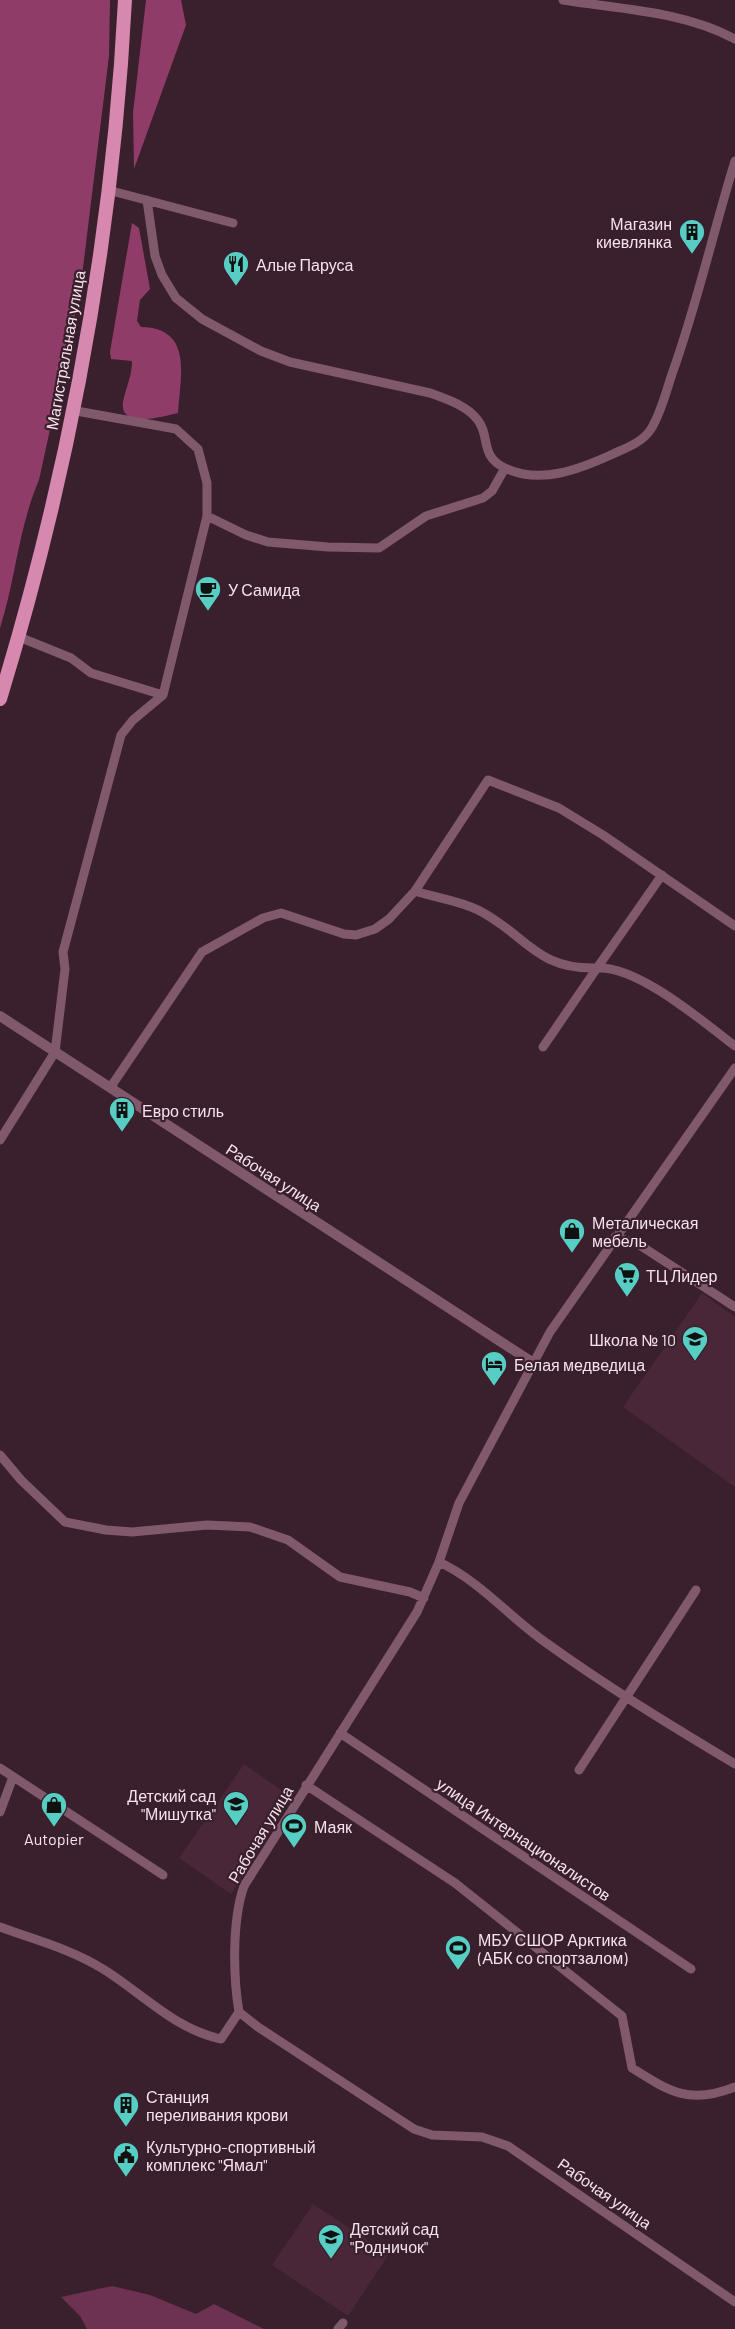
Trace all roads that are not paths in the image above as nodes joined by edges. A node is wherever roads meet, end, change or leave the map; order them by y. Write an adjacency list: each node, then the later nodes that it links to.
1 (125, 0): 5 (main road, Магистральная улица)
2 (563, 0): 3 (street)
3 (735, 39)
4 (735, 161): 9 (street)
5 (108, 190): 6 (street); 8 (main road, Магистральная улица)
6 (147, 200): 7 (street); 9 (street)
7 (232, 223)
8 (71, 410): 10 (street); 11 (main road, Магистральная улица)
9 (505, 468): 10 (street)
10 (207, 516): 12 (street)
11 (19, 637): 12 (street); 13 (main road, Магистральная улица)
12 (163, 695): 21 (street)
13 (0, 699)
14 (662, 875): 15 (street); 16 (street); 17 (street)
15 (415, 891): 17 (street); 23 (street)
16 (735, 926)
17 (597, 968): 19 (street); 20 (street)
18 (0, 1016): 21 (street, Рабочая улица)
19 (735, 1046)
20 (543, 1047)
21 (55, 1052): 23 (street, Рабочая улица); 24 (street)
22 (735, 1068): 25 (street, Рабочая улица)
23 (110, 1088): 27 (street, Рабочая улица)
24 (0, 1140)
25 (615, 1237): 26 (street); 27 (street, Рабочая улица)
26 (735, 1307)
27 (532, 1362): 29 (street, Рабочая улица)
28 (0, 1455): 31 (street)
29 (439, 1562): 31 (street, Рабочая улица); 32 (street)
30 (696, 1590): 32 (street)
31 (424, 1598): 33 (street, Рабочая улица)
32 (626, 1699): 34 (street); 36 (street)
33 (340, 1733): 38 (street, Рабочая улица); 42 (street, улица Интернационалистов)
34 (735, 1764)
35 (0, 1768): 37 (street)
36 (579, 1770)
37 (12, 1777): 39 (street); 40 (street)
38 (306, 1785): 43 (street, Рабочая улица); 44 (street)
39 (0, 1812)
40 (163, 1875)
41 (0, 1927): 43 (street)
42 (691, 1969)
43 (239, 2012): 45 (street, Рабочая улица)
44 (735, 2087)
45 (735, 2302)

